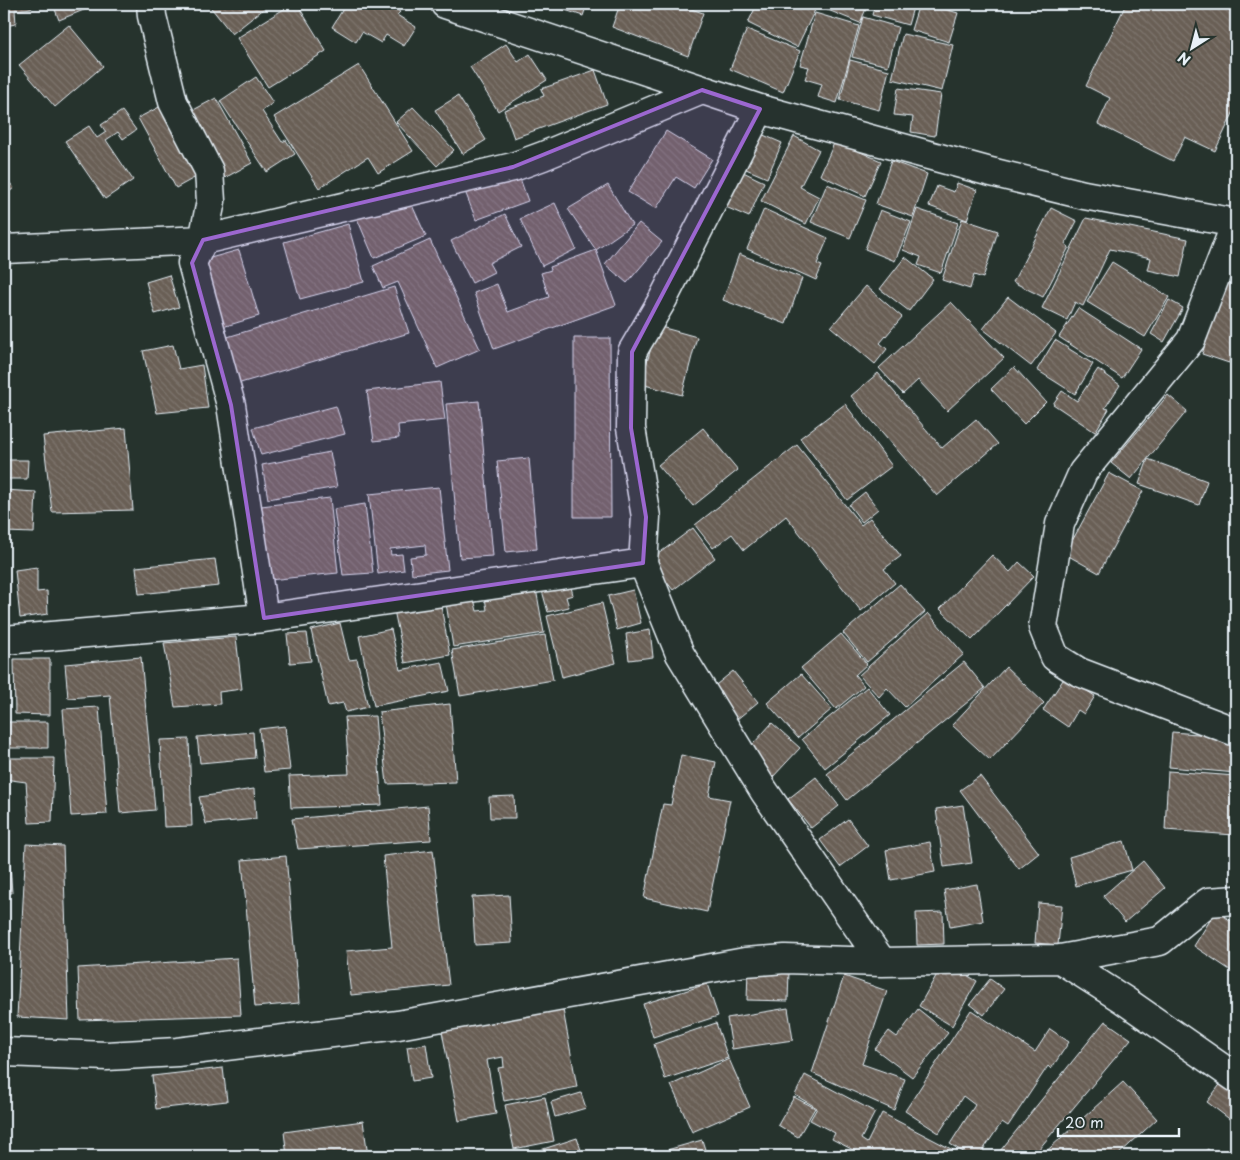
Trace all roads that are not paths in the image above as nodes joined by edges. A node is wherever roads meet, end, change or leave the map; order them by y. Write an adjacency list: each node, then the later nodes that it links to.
1 (151, 4): 6 (street)
2 (445, 4): 3 (street)
3 (702, 90): 4 (street); 6 (street)
4 (760, 109): 5 (street); 8 (street)
5 (1236, 223): 11 (street)
6 (203, 240): 7 (street); 9 (street)
7 (4, 250)
8 (643, 563): 9 (street); 14 (street)
9 (264, 618): 10 (street)
10 (4, 640)
11 (1236, 732)
12 (1236, 900): 13 (street)
13 (1060, 959): 14 (street); 16 (street)
14 (882, 962): 15 (street)
15 (4, 1052)
16 (1236, 1078)

